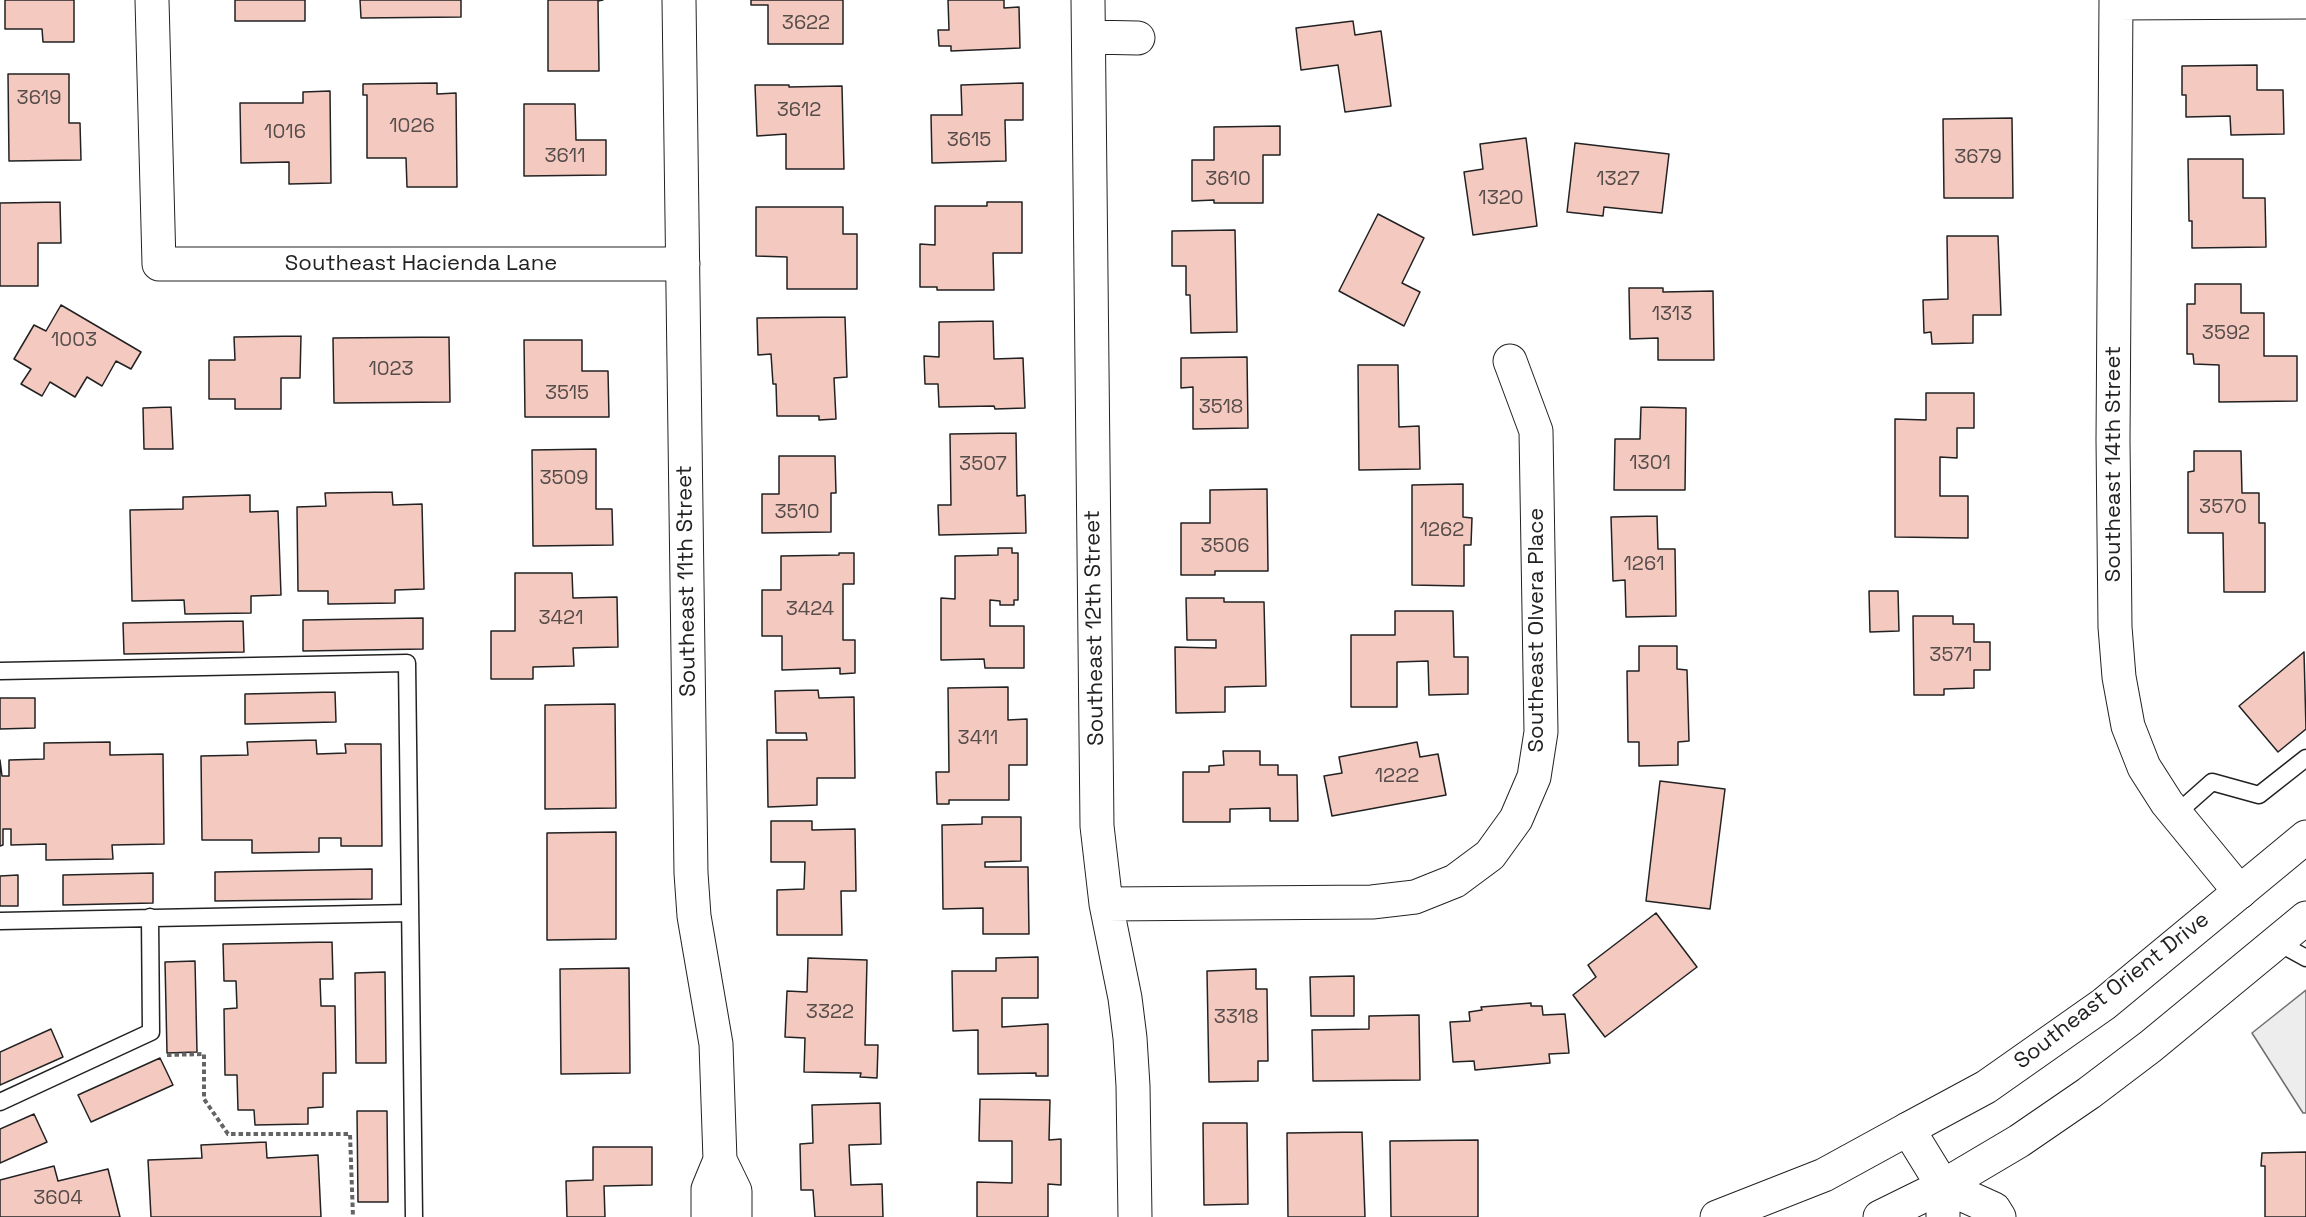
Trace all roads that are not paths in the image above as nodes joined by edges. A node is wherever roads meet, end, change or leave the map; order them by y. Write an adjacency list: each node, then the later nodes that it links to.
1 (152, 0): 8 (street, Southeast Hacienda Lane)
2 (679, 0): 8 (street, Southeast 11th Street)
3 (1088, 0): 6 (street, Southeast 12th Street)
4 (2116, 2): 5 (street); 12 (street, Southeast 14th Street)
5 (2306, 2)
6 (1089, 37): 7 (street); 15 (street, Southeast 12th Street)
7 (1138, 38)
8 (683, 264): 24 (street, Southeast 11th Street)
9 (1510, 361): 15 (street, Southeast Olvera Place)
10 (0, 671): 16 (lane)
11 (2306, 758): 12 (lane)
12 (2176, 814): 14 (street, Southeast 14th Street)
13 (2306, 837): 14 (street, Southeast Orient Drive)
14 (2240, 892): 23 (street, Southeast Orient Drive)
15 (1106, 904): 29 (street, Southeast 12th Street)
16 (410, 913): 17 (lane); 26 (lane)
17 (150, 917): 19 (lane); 22 (lane)
18 (2306, 918): 20 (street)
19 (0, 921)
20 (2277, 942): 21 (lane); 25 (street)
21 (2306, 958)
22 (0, 1102)
23 (1908, 1129): 25 (street); 30 (street, Southeast Orient Drive)
24 (720, 1160): 27 (street, Southeast 11th Street); 28 (street, Southeast 11th Street)
25 (1943, 1202): 31 (street); 32 (street)
26 (414, 1217)
27 (708, 1217)
28 (735, 1217)
29 (1135, 1217)
30 (1717, 1217)
31 (1880, 1217)
32 (1999, 1217)

